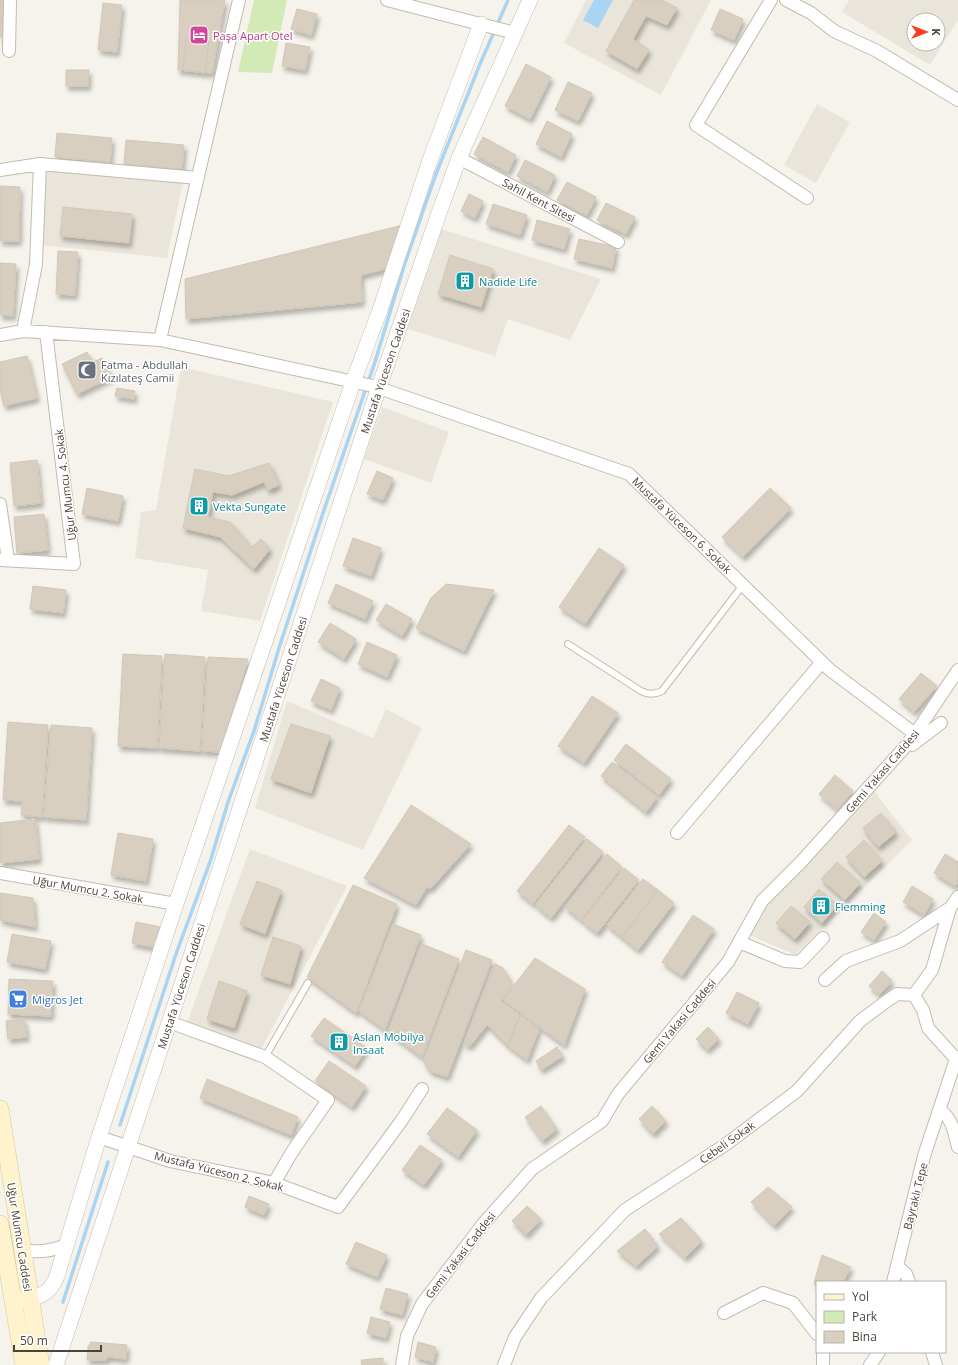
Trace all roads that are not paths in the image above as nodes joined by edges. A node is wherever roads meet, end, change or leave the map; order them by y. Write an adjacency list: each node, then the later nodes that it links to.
1 (10, 0): 9 (street)
2 (239, 0): 14 (street)
3 (387, 0): 7 (street)
4 (530, 0): 8 (street, Mustafa Yüceson Caddesi)
5 (771, 0): 15 (street)
6 (786, 0): 10 (street)
7 (486, 25): 8 (street); 21 (street, Mustafa Yüceson Caddesi)
8 (514, 33): 11 (street, Mustafa Yüceson Caddesi)
9 (9, 51)
10 (958, 100)
11 (459, 158): 16 (street, Sahil Kent Sitesi); 21 (street, Mustafa Yüceson Caddesi)
12 (40, 164): 13 (street); 14 (street); 17 (street)
13 (0, 170)
14 (198, 178): 20 (street)
15 (807, 198)
16 (618, 242)
17 (23, 331): 18 (street, Mustafa Yüceson 6. Sokak); 19 (street, Mustafa Yüceson 6. Sokak)
18 (46, 332): 20 (street, Mustafa Yüceson 6. Sokak); 23 (street, Uğur Mumcu 4. Sokak)
19 (0, 335)
20 (160, 340): 21 (street, Mustafa Yüceson 6. Sokak)
21 (367, 385): 24 (street, Mustafa Yüceson 6. Sokak); 34 (street, Mustafa Yüceson Caddesi); 41 (street, Mustafa Yüceson Caddesi)
22 (0, 504): 23 (street)
23 (4, 560)
24 (743, 585): 25 (lane); 26 (street, Mustafa Yüceson 6. Sokak)
25 (568, 644)
26 (822, 662): 29 (street, Mustafa Yüceson 6. Sokak); 31 (street)
27 (958, 670): 29 (street, Gemi Yakasi Caddesi)
28 (941, 723): 30 (street)
29 (915, 734): 30 (street, Gemi Yakasi Caddesi)
30 (905, 747): 37 (street, Gemi Yakasi Caddesi)
31 (678, 833)
32 (0, 873): 34 (street, Uğur Mumcu 2. Sokak)
33 (958, 897): 35 (street)
34 (176, 904): 47 (street, Mustafa Yüceson Caddesi)
35 (950, 908): 38 (street); 40 (street)
36 (824, 938): 37 (street)
37 (739, 942): 67 (street, Gemi Yakasi Caddesi)
38 (825, 980)
39 (308, 983): 42 (lane)
40 (914, 995): 43 (street); 68 (street, Cebeli Sokak)
41 (169, 1022): 42 (street); 48 (street, Mustafa Yüceson Caddesi)
42 (265, 1057): 50 (street)
43 (957, 1058): 46 (street, Bayraklı Tepe)
44 (422, 1090): 50 (street, Mustafa Yüceson 2. Sokak)
45 (0, 1109): 53 (main road, Uğur Mumcu Caddesi)
46 (939, 1110): 49 (street); 54 (street, Bayraklı Tepe)
47 (99, 1137): 48 (street, Mustafa Yüceson 2. Sokak); 52 (street, Mustafa Yüceson Caddesi)
48 (129, 1147): 50 (street, Mustafa Yüceson 2. Sokak); 66 (street, Mustafa Yüceson Caddesi)
49 (958, 1147)
50 (274, 1183)
51 (0, 1224): 58 (main road, Uğur Mumcu Caddesi)
52 (66, 1245): 53 (street); 57 (street, Mustafa Yüceson Caddesi)
53 (22, 1250): 57 (main road, Uğur Mumcu Caddesi)
54 (898, 1267): 55 (street, Bayraklı Tepe); 56 (street)
55 (893, 1281)
56 (909, 1281)
57 (30, 1299): 58 (street, Mustafa Yüceson Caddesi); 65 (main road, Uğur Mumcu Caddesi)
58 (13, 1302): 64 (main road, Uğur Mumcu Caddesi)
59 (724, 1313): 60 (street)
60 (816, 1333)
61 (822, 1353): 69 (street)
62 (878, 1353): 70 (street)
63 (932, 1353): 71 (street)
64 (24, 1365)
65 (41, 1365)
66 (56, 1365)
67 (402, 1365)
68 (504, 1365)
69 (823, 1365)
70 (870, 1365)
71 (936, 1365)

